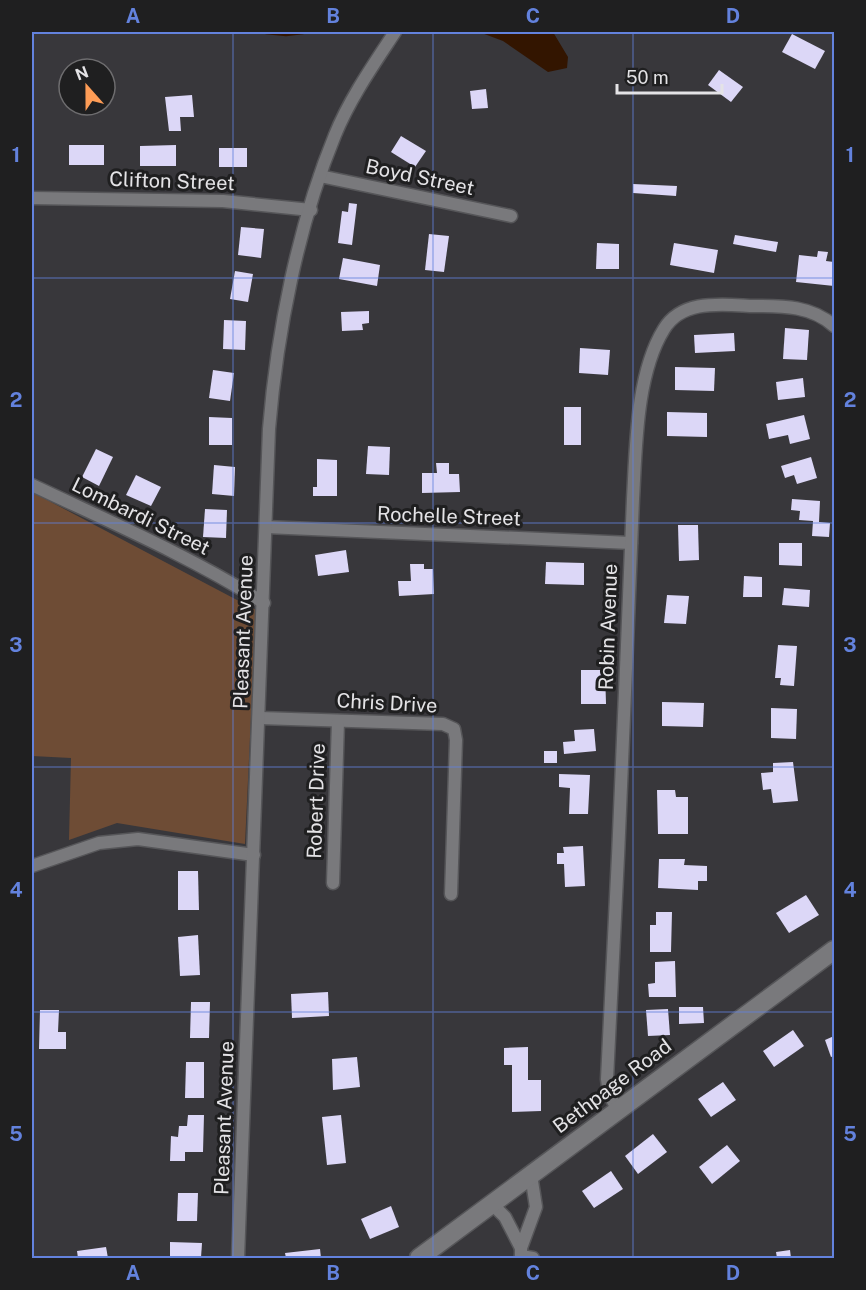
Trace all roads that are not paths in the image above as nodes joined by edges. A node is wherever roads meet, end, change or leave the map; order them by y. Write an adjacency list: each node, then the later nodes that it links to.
1 (395, 32): 2 (street, Pleasant Avenue)
2 (320, 176): 4 (street, Pleasant Avenue); 5 (street, Boyd Street)
3 (32, 198): 4 (street, Clifton Street)
4 (310, 210): 8 (street, Pleasant Avenue)
5 (511, 216)
6 (834, 326): 9 (street, Robin Avenue)
7 (32, 485): 10 (street, Lombardi Street)
8 (266, 527): 9 (street, Rochelle Street); 10 (street, Pleasant Avenue)
9 (631, 543): 18 (street, Robin Avenue)
10 (264, 603): 11 (street, Pleasant Avenue)
11 (260, 718): 12 (street, Chris Drive); 13 (street, Pleasant Avenue)
12 (338, 721): 15 (street, Robert Drive); 16 (street, Chris Drive)
13 (254, 855): 14 (street); 22 (street, Pleasant Avenue)
14 (32, 866)
15 (333, 883)
16 (451, 894)
17 (834, 950): 18 (street, Bethpage Road)
18 (618, 1110): 19 (street, Bethpage Road)
19 (531, 1175): 20 (street, Bethpage Road); 21 (street)
20 (493, 1205): 21 (street); 23 (street, Bethpage Road)
21 (524, 1255)
22 (238, 1258)
23 (419, 1258)

